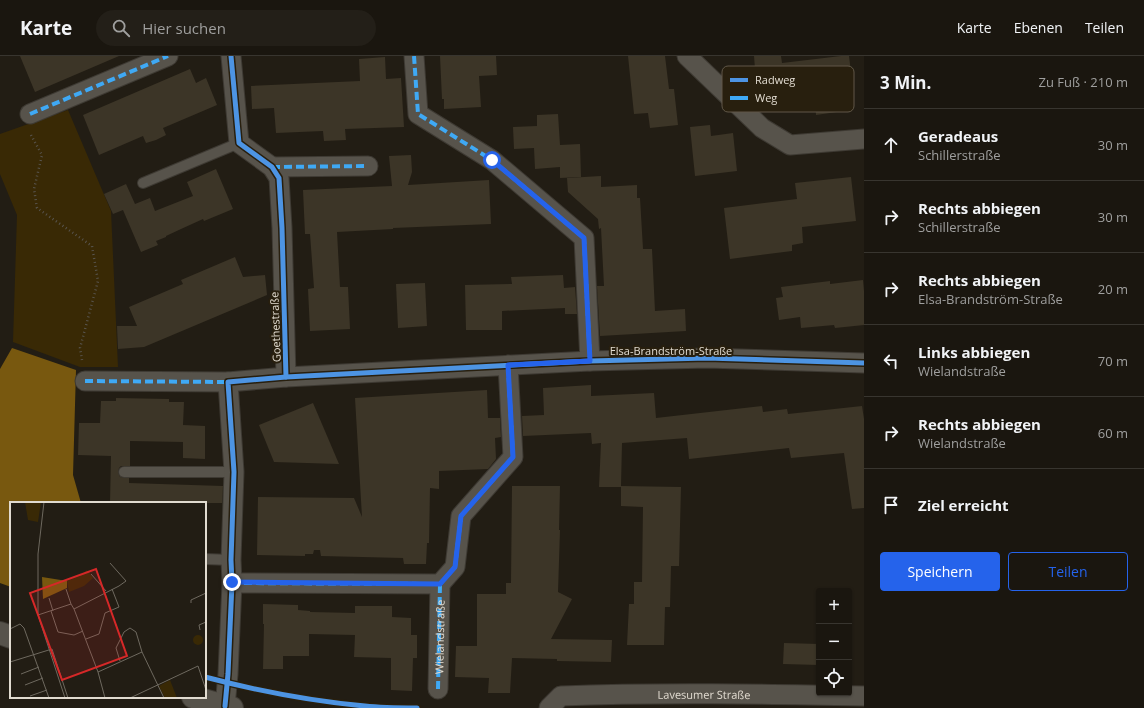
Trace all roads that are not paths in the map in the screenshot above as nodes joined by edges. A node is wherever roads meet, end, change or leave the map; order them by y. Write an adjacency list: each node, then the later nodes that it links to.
1 (168, 56): 7 (street)
2 (231, 56): 9 (street)
3 (414, 56): 13 (street)
4 (687, 56): 5 (street)
5 (722, 90)
6 (745, 112): 8 (street)
7 (30, 114)
8 (864, 139)
9 (239, 142): 11 (street); 12 (lane)
10 (368, 166): 11 (street)
11 (272, 167): 16 (street, Goethestraße)
12 (143, 183)
13 (590, 361): 14 (street, Elsa-Brandström-Straße); 15 (street, Elsa-Brandström-Straße)
14 (864, 363)
15 (508, 365): 16 (street, Elsa-Brandström-Straße); 24 (street, Wielandstraße)
16 (286, 377): 18 (street, Goethestraße)
17 (85, 381): 18 (street, Goethestraße)
18 (228, 382): 20 (street)
19 (124, 472): 20 (lane)
20 (234, 472): 22 (street)
21 (206, 559): 22 (lane)
22 (231, 560): 23 (street)
23 (232, 582): 24 (street, Wielandstraße); 30 (street)
24 (440, 584): 27 (street, Wielandstraße)
25 (0, 633): 26 (street)
26 (10, 637)
27 (438, 689)
28 (864, 696): 31 (street, Lavesumer Straße)
29 (197, 698): 30 (street)
30 (229, 707)
31 (549, 708)

